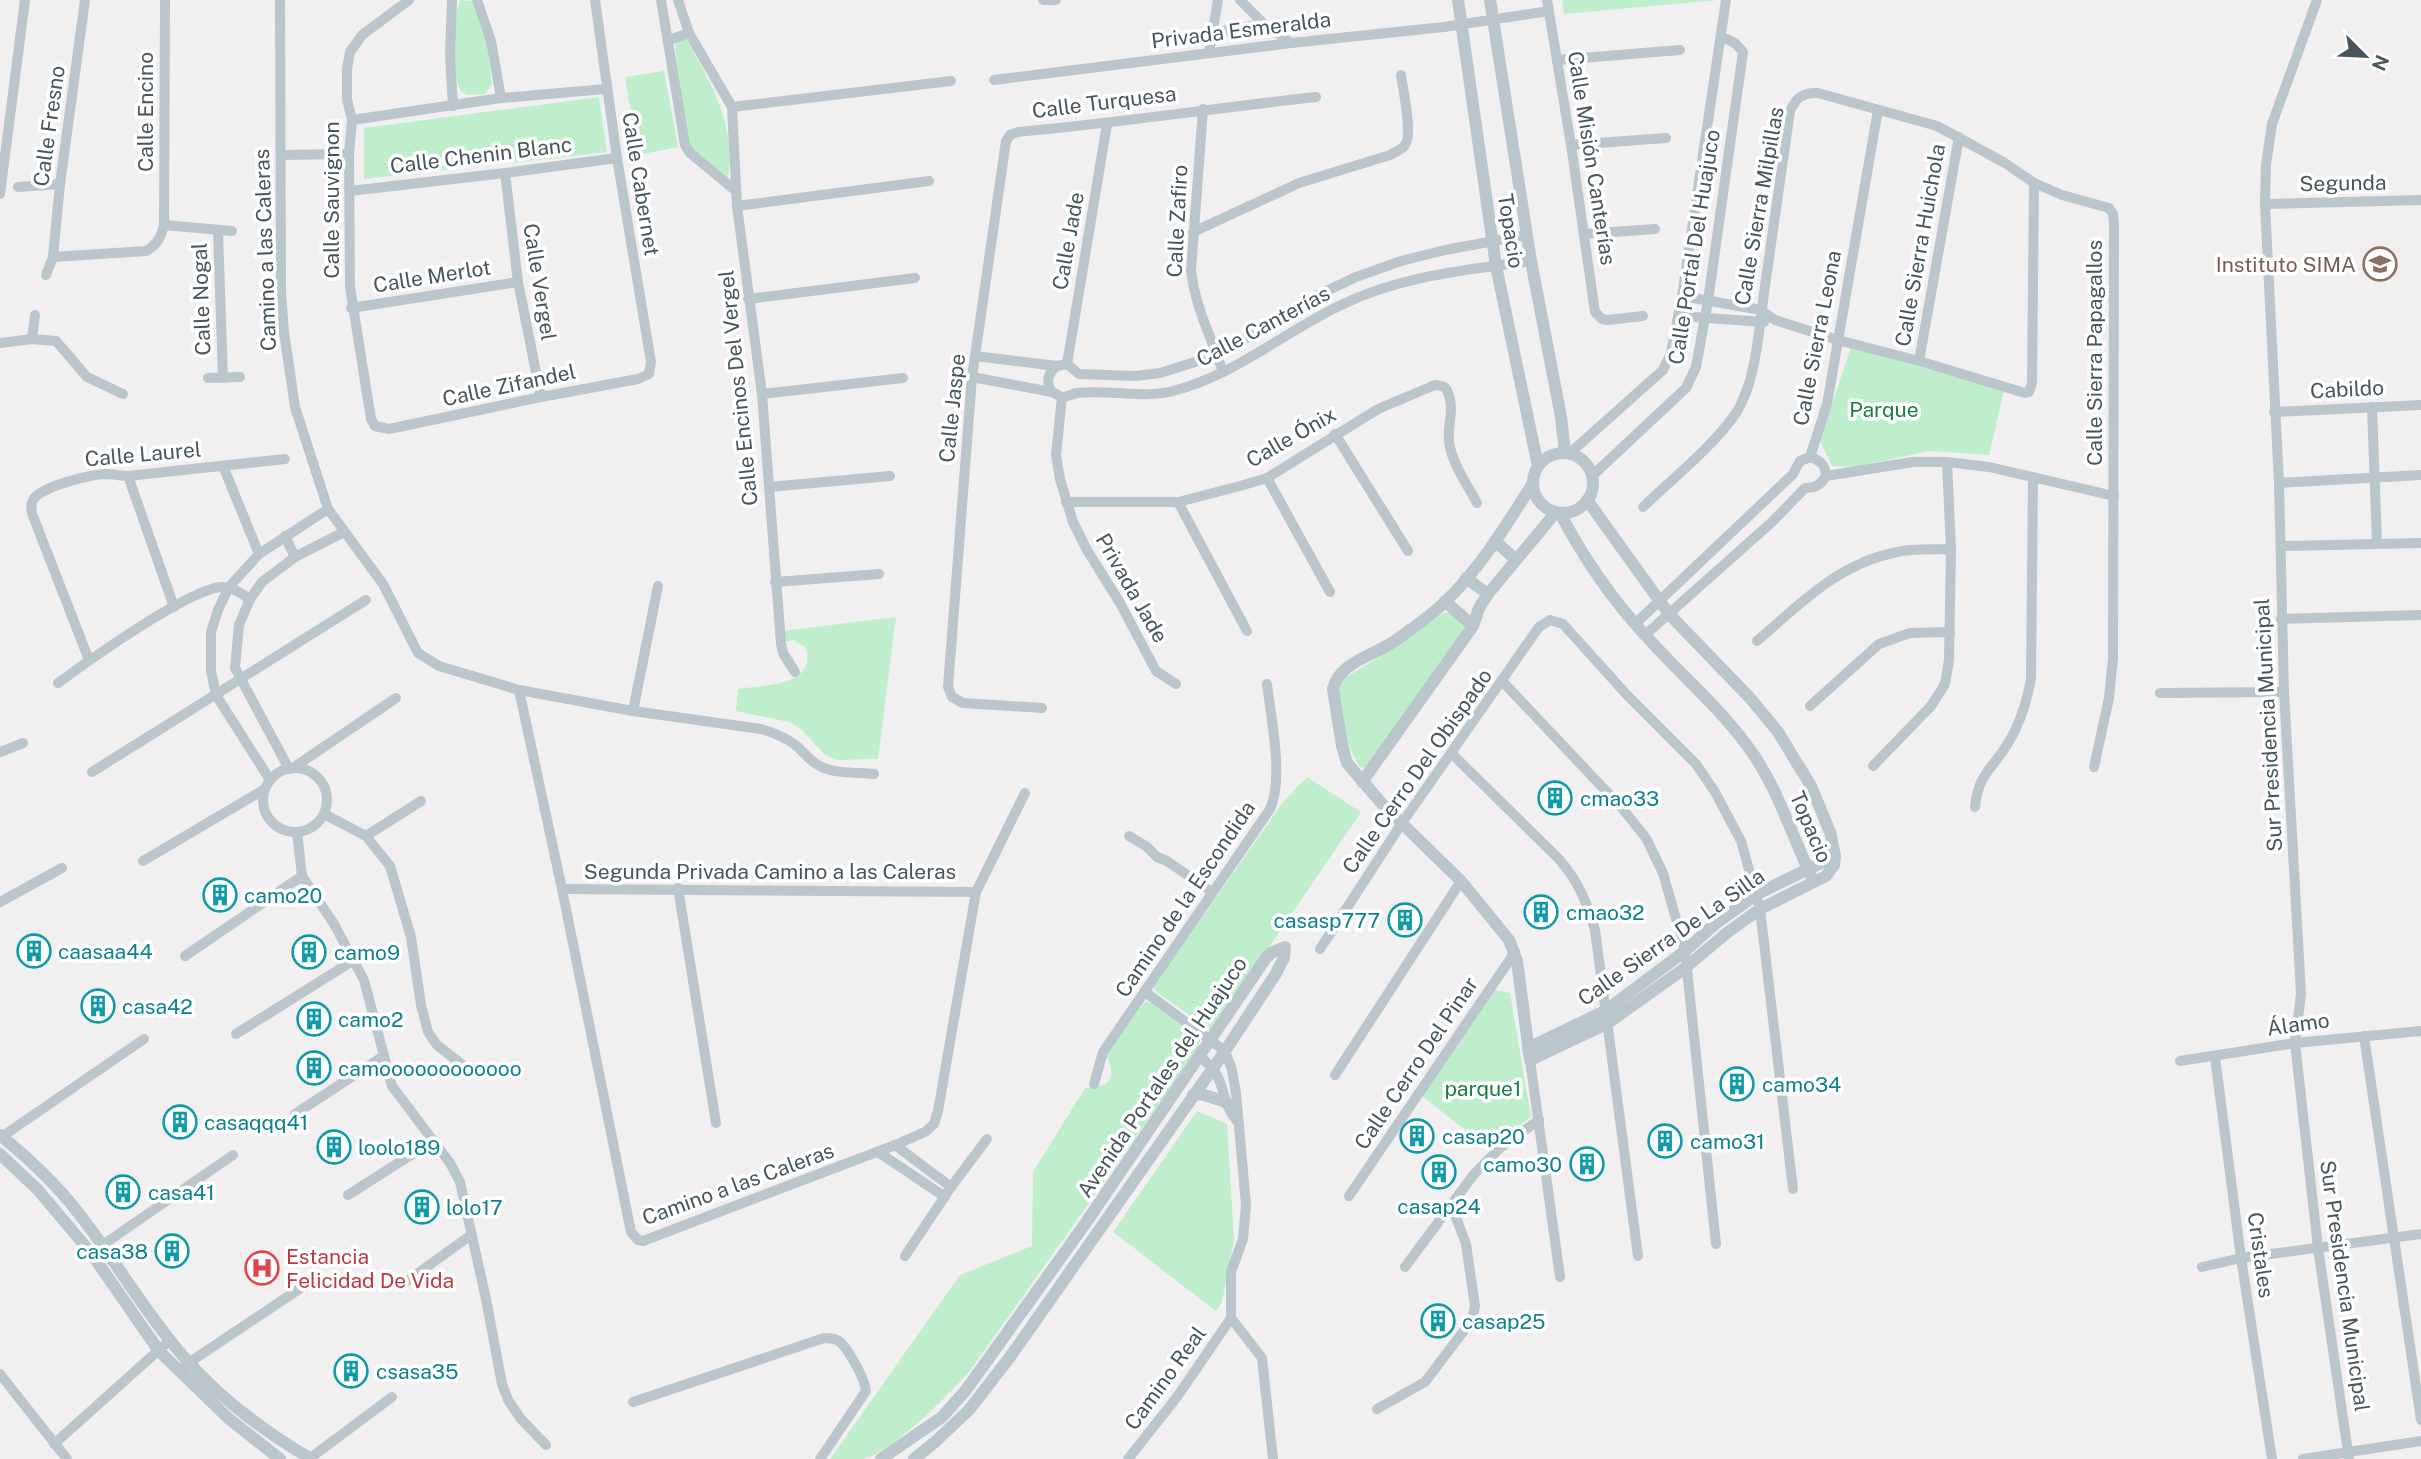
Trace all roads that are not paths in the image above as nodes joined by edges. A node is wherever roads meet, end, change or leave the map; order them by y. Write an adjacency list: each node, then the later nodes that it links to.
1 (25, 0): 52 (street)
2 (85, 0): 55 (street, Calle Fresno)
3 (165, 0): 63 (street, Calle Encino)
4 (280, 0): 49 (street, Camino a las Caleras)
5 (409, 0): 42 (street, Calle Sauvignon)
6 (452, 0): 38 (street)
7 (477, 0): 37 (street)
8 (595, 0): 35 (street, Calle Cabernet)
9 (661, 0): 27 (street)
10 (678, 0): 24 (street, Calle Encinos Del Vergel)
11 (1043, 0): 12 (street)
12 (1056, 0)
13 (1218, 0): 25 (street)
14 (1240, 0): 22 (street)
15 (1458, 0): 23 (street, Topacio)
16 (1490, 0): 21 (street, Topacio)
17 (1547, 0): 20 (street, Calle Misión Canterías)
18 (1727, 0): 26 (street, Calle Portal Del Huajuco)
19 (2317, 0): 61 (street, Sur Presidencia Municipal)
20 (1549, 12): 21 (street, Privada Esmeralda); 31 (street, Calle Misión Canterías)
21 (1493, 20): 23 (street, Privada Esmeralda); 69 (street, Topacio)
22 (1264, 24): 25 (street); 28 (street)
23 (1462, 25): 28 (street, Privada Esmeralda); 70 (street, Topacio)
24 (689, 33): 27 (street); 39 (street, Calle Encinos Del Vergel)
25 (1212, 33): 30 (street)
26 (1722, 37): 79 (street, Calle Portal Del Huajuco); 81 (street, Calle Portal Del Huajuco)
27 (669, 40): 58 (street)
28 (1291, 43): 30 (street, Privada Esmeralda)
29 (1680, 50): 31 (street)
30 (1209, 53): 33 (street, Privada Esmeralda)
31 (1558, 60): 47 (street, Calle Misión Canterías)
32 (1401, 75): 67 (street)
33 (994, 80)
34 (951, 81): 39 (street)
35 (606, 89): 37 (street); 50 (street, Calle Cabernet)
36 (1316, 97): 40 (street, Calle Turquesa)
37 (501, 98): 38 (street)
38 (453, 106): 42 (street)
39 (732, 107): 58 (street, Calle Encinos Del Vergel)
40 (1203, 109): 43 (street, Calle Turquesa); 67 (street, Calle Zafiro)
41 (1878, 110): 45 (street); 83 (street, Calle Sierra Milpillas); 91 (street, Calle Sierra Leona)
42 (352, 120): 48 (street, Calle Sauvignon)
43 (1107, 124): 44 (street, Calle Turquesa); 96 (street, Calle Jade)
44 (1010, 135): 94 (street, Calle Jaspe)
45 (1959, 137): 54 (street); 95 (street, Calle Sierra Huichola)
46 (1666, 138): 47 (street)
47 (1571, 145): 68 (street, Calle Misión Canterías)
48 (349, 154): 49 (street); 57 (street, Calle Sauvignon)
49 (281, 155): 141 (street, Camino a las Caleras)
50 (617, 158): 51 (street, Calle Chenin Blanc); 98 (street, Calle Cabernet)
51 (505, 173): 57 (street, Calle Chenin Blanc); 78 (street, Calle Vergel)
52 (1, 181): 59 (street)
53 (929, 181): 62 (street)
54 (2034, 183): 95 (street); 135 (street, Calle Sierra Papagallos)
55 (60, 184): 56 (street); 72 (street, Calle Fresno)
56 (18, 187)
57 (350, 191): 82 (street, Calle Sauvignon)
58 (736, 191): 62 (street, Calle Encinos Del Vergel)
59 (0, 194)
60 (2421, 200): 61 (street, Segunda)
61 (2265, 204): 113 (street, Sur Presidencia Municipal)
62 (737, 206): 80 (street, Calle Encinos Del Vergel)
63 (164, 225): 66 (street, Calle Nogal); 72 (street, Calle Nogal)
64 (1655, 229): 68 (street)
65 (232, 231): 66 (street)
66 (218, 232): 103 (street, Calle Nogal)
67 (1193, 232): 93 (street, Calle Zafiro)
68 (1584, 234): 85 (street, Calle Misión Canterías)
69 (1527, 235): 70 (street, Calle Canterías); 73 (street, Topacio)
70 (1493, 241): 71 (street, Calle Canterías); 74 (street, Topacio)
71 (1445, 250): 75 (street); 93 (street, Calle Canterías)
72 (53, 257): 76 (street, Calle Fresno)
73 (1531, 261): 74 (street, Calle Canterías); 116 (street, Topacio)
74 (1496, 265): 75 (street, Calle Canterías); 121 (street, Topacio)
75 (1449, 271): 97 (street, Calle Canterías)
76 (46, 275)
77 (915, 278): 80 (street)
78 (518, 282): 82 (street, Calle Merlot); 109 (street, Calle Vergel)
79 (1682, 296): 81 (street); 86 (street, Calle Portal Del Huajuco)
80 (748, 299): 108 (street, Calle Encinos Del Vergel)
81 (1708, 301): 83 (street); 87 (street, Calle Portal Del Huajuco)
82 (351, 308): 114 (street, Calle Sauvignon)
83 (1761, 310): 88 (street); 89 (street, Calle Sierra Milpillas)
84 (35, 315): 90 (street)
85 (1643, 316)
86 (1679, 316): 87 (street); 116 (street, Calle Portal Del Huajuco)
87 (1706, 319): 89 (street); 125 (street, Calle Portal Del Huajuco)
88 (1775, 320): 89 (street); 91 (street)
89 (1759, 324): 140 (street, Calle Sierra Milpillas)
90 (32, 339): 92 (street); 107 (street)
91 (1838, 340): 95 (street); 117 (street, Calle Sierra Leona)
92 (0, 343)
93 (1217, 355): 97 (street, Calle Zafiro); 99 (street, Calle Canterías)
94 (975, 356): 96 (street); 101 (street, Calle Jaspe)
95 (1919, 360)
96 (1062, 365): 99 (street); 105 (street, Calle Jade)
97 (1223, 372): 106 (street, Calle Canterías)
98 (649, 373): 109 (street, Calle Zifandel)
99 (1079, 374): 106 (street)
100 (240, 377): 103 (street)
101 (972, 377): 105 (street); 190 (street, Calle Jaspe)
102 (208, 378): 103 (street)
103 (223, 378)
104 (904, 378): 108 (street)
105 (1052, 392): 110 (street)
106 (1075, 393): 110 (street, Calle Canterías)
107 (123, 394)
108 (762, 394): 133 (street, Calle Encinos Del Vergel)
109 (541, 397): 114 (street, Calle Zifandel)
110 (1062, 397): 137 (street)
111 (2421, 405): 112 (street, Cabildo)
112 (2372, 407): 113 (street, Cabildo); 127 (street)
113 (2274, 412): 132 (street, Sur Presidencia Municipal)
114 (375, 426)
115 (1335, 434): 129 (street, Calle Ónix); 139 (street, Calle Ónix); 150 (street)
116 (1567, 453): 121 (street); 125 (street)
117 (1810, 457): 122 (street, Calle Sierra Leona); 126 (street)
118 (285, 459): 120 (street, Calle Laurel)
119 (1947, 462): 126 (street); 130 (street); 149 (street)
120 (223, 466): 128 (street, Calle Laurel); 151 (street)
121 (1538, 466): 131 (street)
122 (1793, 474): 134 (street); 154 (street, Calle Sierra Leona)
123 (2421, 475): 127 (street)
124 (890, 476): 133 (street)
125 (1592, 476): 136 (street)
126 (1826, 476): 134 (street)
127 (2375, 476): 132 (street); 147 (street)
128 (128, 477): 167 (street); 177 (street, Calle Laurel)
129 (1267, 478): 138 (street, Calle Ónix); 161 (street)
130 (2033, 478): 135 (street); 204 (street)
131 (1533, 483): 142 (street); 145 (street)
132 (2279, 483): 148 (street, Sur Presidencia Municipal)
133 (769, 487): 158 (street, Calle Encinos Del Vergel)
134 (1805, 488): 157 (street)
135 (2114, 496): 196 (street, Calle Sierra Papagallos)
136 (1587, 500): 142 (street); 165 (street, Topacio)
137 (1066, 502): 138 (street, Calle Ónix); 182 (street, Privada Jade)
138 (1178, 502): 173 (street)
139 (1477, 503)
140 (1643, 507)
141 (328, 509): 143 (street, Camino a las Caleras); 144 (street)
142 (1558, 513): 153 (street); 171 (street, Topacio)
143 (344, 532): 152 (street); 184 (street, Camino a las Caleras)
144 (285, 536): 151 (street); 152 (street)
145 (1496, 541): 153 (street); 156 (street)
146 (2421, 543): 147 (street)
147 (2377, 544): 148 (street)
148 (2281, 546): 170 (street, Sur Presidencia Municipal)
149 (1951, 549): 174 (street); 176 (street)
150 (1408, 551)
151 (259, 554): 160 (street)
152 (295, 557): 163 (street)
153 (1516, 560): 162 (street)
154 (1696, 565): 157 (street); 165 (street, Calle Sierra Leona)
155 (879, 574): 158 (street)
156 (1466, 578): 162 (street); 166 (street)
157 (1707, 578): 168 (street)
158 (775, 582): 178 (street, Calle Encinos Del Vergel)
159 (658, 586): 191 (street)
160 (229, 587): 163 (street); 167 (street); 187 (street)
161 (1330, 592)
162 (1488, 594): 172 (street)
163 (250, 599): 179 (street)
164 (366, 600): 179 (street)
165 (1659, 600): 168 (street, Topacio); 171 (street, Calle Sierra Leona)
166 (1446, 601): 172 (street); 200 (street)
167 (174, 607): 177 (street)
168 (1669, 614): 175 (street); 210 (street, Topacio)
169 (2421, 615): 170 (street)
170 (2281, 619): 185 (street, Sur Presidencia Municipal)
171 (1635, 624): 175 (street, Topacio)
172 (1473, 626): 200 (street)
173 (1247, 631)
174 (1950, 632): 189 (street); 195 (street)
175 (1644, 635): 213 (street, Topacio)
176 (1757, 641)
177 (89, 660): 181 (street)
178 (795, 672)
179 (240, 680): 187 (street); 197 (street)
180 (1503, 682): 194 (street, Calle Cerro Del Obispado); 221 (street, Calle Cerro Del Obispado); 225 (street)
181 (58, 684)
182 (1176, 684)
183 (1267, 684): 220 (street, Camino de la Escondida)
184 (519, 690): 191 (street, Camino a las Caleras); 218 (street, Camino a las Caleras)
185 (2284, 692): 186 (street); 237 (street, Sur Presidencia Municipal)
186 (2160, 693)
187 (216, 695): 198 (street); 201 (street)
188 (396, 698): 197 (street)
189 (1810, 706)
190 (1042, 708)
191 (634, 711): 199 (street, Camino a las Caleras)
192 (23, 743): 193 (street)
193 (0, 752)
194 (1451, 752): 206 (street, Calle Cerro Del Obispado); 231 (street)
195 (1873, 766)
196 (2094, 767)
197 (291, 769): 201 (street); 205 (street)
198 (92, 772)
199 (874, 774)
200 (1362, 782): 206 (street)
201 (268, 784): 207 (street); 211 (street)
202 (1025, 793): 219 (street, Camino a las Caleras)
203 (421, 801): 208 (street)
204 (1975, 807)
205 (324, 814): 207 (street); 208 (street)
206 (1402, 823): 215 (street); 224 (street, Calle Cerro Del Obispado)
207 (297, 832): 214 (street)
208 (366, 836): 245 (street)
209 (1129, 836): 220 (street)
210 (1835, 856): 213 (street, Calle Sierra De La Silla); 216 (street, Topacio)
211 (143, 861)
212 (62, 868): 222 (street)
213 (1808, 869): 216 (street, Topacio); 221 (street, Calle Sierra De La Silla)
214 (302, 876): 227 (street); 228 (street)
215 (1461, 881): 226 (street); 246 (street)
216 (1814, 882): 223 (street, Calle Sierra De La Silla)
217 (678, 888): 218 (street, Segunda Privada Camino a las Caleras); 219 (street, Segunda Privada Camino a las Caleras); 253 (street)
218 (562, 889): 258 (street, Camino a las Caleras)
219 (976, 892): 257 (street, Camino a las Caleras)
220 (1212, 892): 230 (street, Camino de la Escondida)
221 (1757, 894): 223 (street); 225 (street, Calle Sierra De La Silla)
222 (0, 902)
223 (1760, 909): 229 (street, Calle Sierra De La Silla); 262 (street)
224 (1320, 949)
225 (1685, 951): 229 (street); 231 (street, Calle Sierra De La Silla)
226 (1515, 952): 239 (street); 264 (street, Calle Cerro Del Pinar)
227 (185, 956)
228 (354, 960): 233 (street); 240 (street)
229 (1685, 968): 231 (street, Calle Sierra De La Silla); 270 (street)
230 (1145, 992): 236 (street); 247 (street, Camino de la Escondida)
231 (1606, 1017): 239 (street, Calle Sierra De La Silla); 275 (street)
232 (2421, 1031): 234 (street, Álamo)
233 (236, 1034)
234 (2364, 1036): 237 (street, Álamo); 269 (street)
235 (144, 1039): 254 (street)
236 (1211, 1040): 238 (street); 238 (street, Avenida Portales del Huajuco); 241 (street, Avenida Portales del Huajuco)
237 (2295, 1043): 242 (street, Álamo); 272 (street, Sur Presidencia Municipal)
238 (1225, 1051): 244 (street, Avenida Portales del Huajuco); 251 (street)
239 (1529, 1054): 252 (street)
240 (382, 1057): 250 (street); 256 (street)
241 (1200, 1057): 244 (street); 292 (street, Avenida Portales del Huajuco)
242 (2215, 1057): 243 (street, Álamo); 276 (street, Cristales)
243 (2180, 1061)
244 (1213, 1066): 248 (street, Avenida Portales del Huajuco); 249 (street)
245 (469, 1070)
246 (1335, 1075)
247 (1094, 1084)
248 (1192, 1095): 249 (street); 297 (street, Avenida Portales del Huajuco)
249 (1226, 1102): 251 (street)
250 (295, 1115)
251 (1238, 1121): 282 (street)
252 (1539, 1121): 266 (street); 279 (street)
253 (716, 1123)
254 (1, 1136): 271 (street)
255 (987, 1139): 261 (street)
256 (433, 1141): 263 (street); 268 (street)
257 (895, 1145): 258 (street, Camino a las Caleras); 261 (street)
258 (878, 1152): 265 (street)
259 (0, 1154): 273 (street)
260 (233, 1155): 271 (street)
261 (951, 1187): 265 (street)
262 (1793, 1189)
263 (348, 1195)
264 (1349, 1196)
265 (945, 1197): 274 (street)
266 (1451, 1204): 277 (street); 290 (street)
267 (2421, 1234): 269 (street)
268 (471, 1235): 281 (street); 295 (street)
269 (2396, 1237): 272 (street); 291 (street)
270 (1716, 1244)
271 (103, 1245): 273 (street); 283 (street)
272 (2318, 1248): 276 (street); 296 (street, Sur Presidencia Municipal)
273 (91, 1254): 284 (street)
274 (905, 1256)
275 (1638, 1256)
276 (2241, 1258): 278 (street); 305 (street, Cristales)
277 (1405, 1267)
278 (2202, 1267)
279 (1560, 1277)
280 (317, 1278): 285 (street)
281 (403, 1284)
282 (1231, 1318): 303 (street, Camino Real); 304 (street)
283 (170, 1340): 284 (street); 285 (street)
284 (159, 1351): 286 (street); 294 (street)
285 (190, 1362): 286 (street); 300 (street)
286 (179, 1371): 299 (street)
287 (0, 1374): 294 (street)
288 (392, 1397): 300 (street)
289 (633, 1402): 301 (street)
290 (1377, 1409)
291 (2421, 1420)
292 (910, 1441): 297 (street); 302 (street, Avenida Portales del Huajuco)
293 (2421, 1441): 296 (street)
294 (54, 1444): 298 (street)
295 (546, 1445)
296 (2348, 1456): 306 (street)
297 (918, 1458)
298 (67, 1459)
299 (279, 1459)
300 (310, 1459)
301 (820, 1459)
302 (881, 1459)
303 (1128, 1459)
304 (1273, 1459)
305 (2272, 1459)
306 (2303, 1459)

